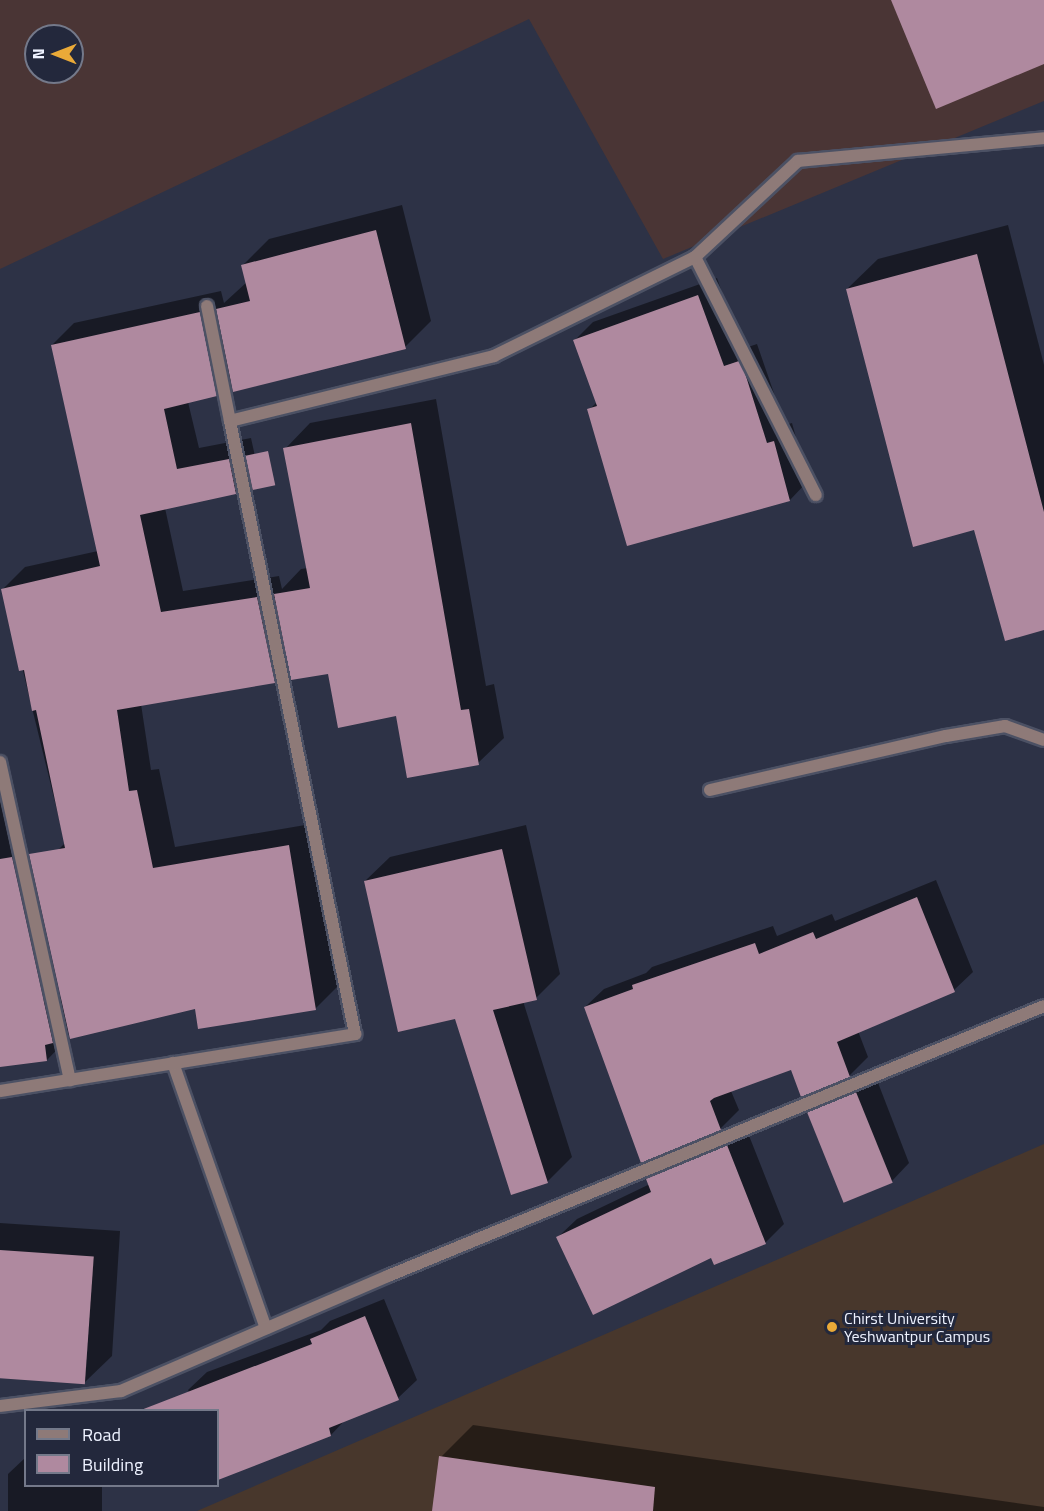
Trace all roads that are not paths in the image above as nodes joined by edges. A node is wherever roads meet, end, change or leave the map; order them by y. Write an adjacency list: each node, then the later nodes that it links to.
1 (1044, 138): 2 (street)
2 (695, 257): 4 (street); 5 (street)
3 (207, 306): 4 (street)
4 (230, 421): 10 (street)
5 (816, 495)
6 (1044, 740): 8 (street)
7 (0, 762): 11 (street)
8 (710, 790)
9 (1044, 1006): 13 (street)
10 (173, 1063): 11 (street); 13 (street)
11 (70, 1080): 12 (street)
12 (0, 1091)
13 (266, 1328): 14 (street)
14 (0, 1406)

